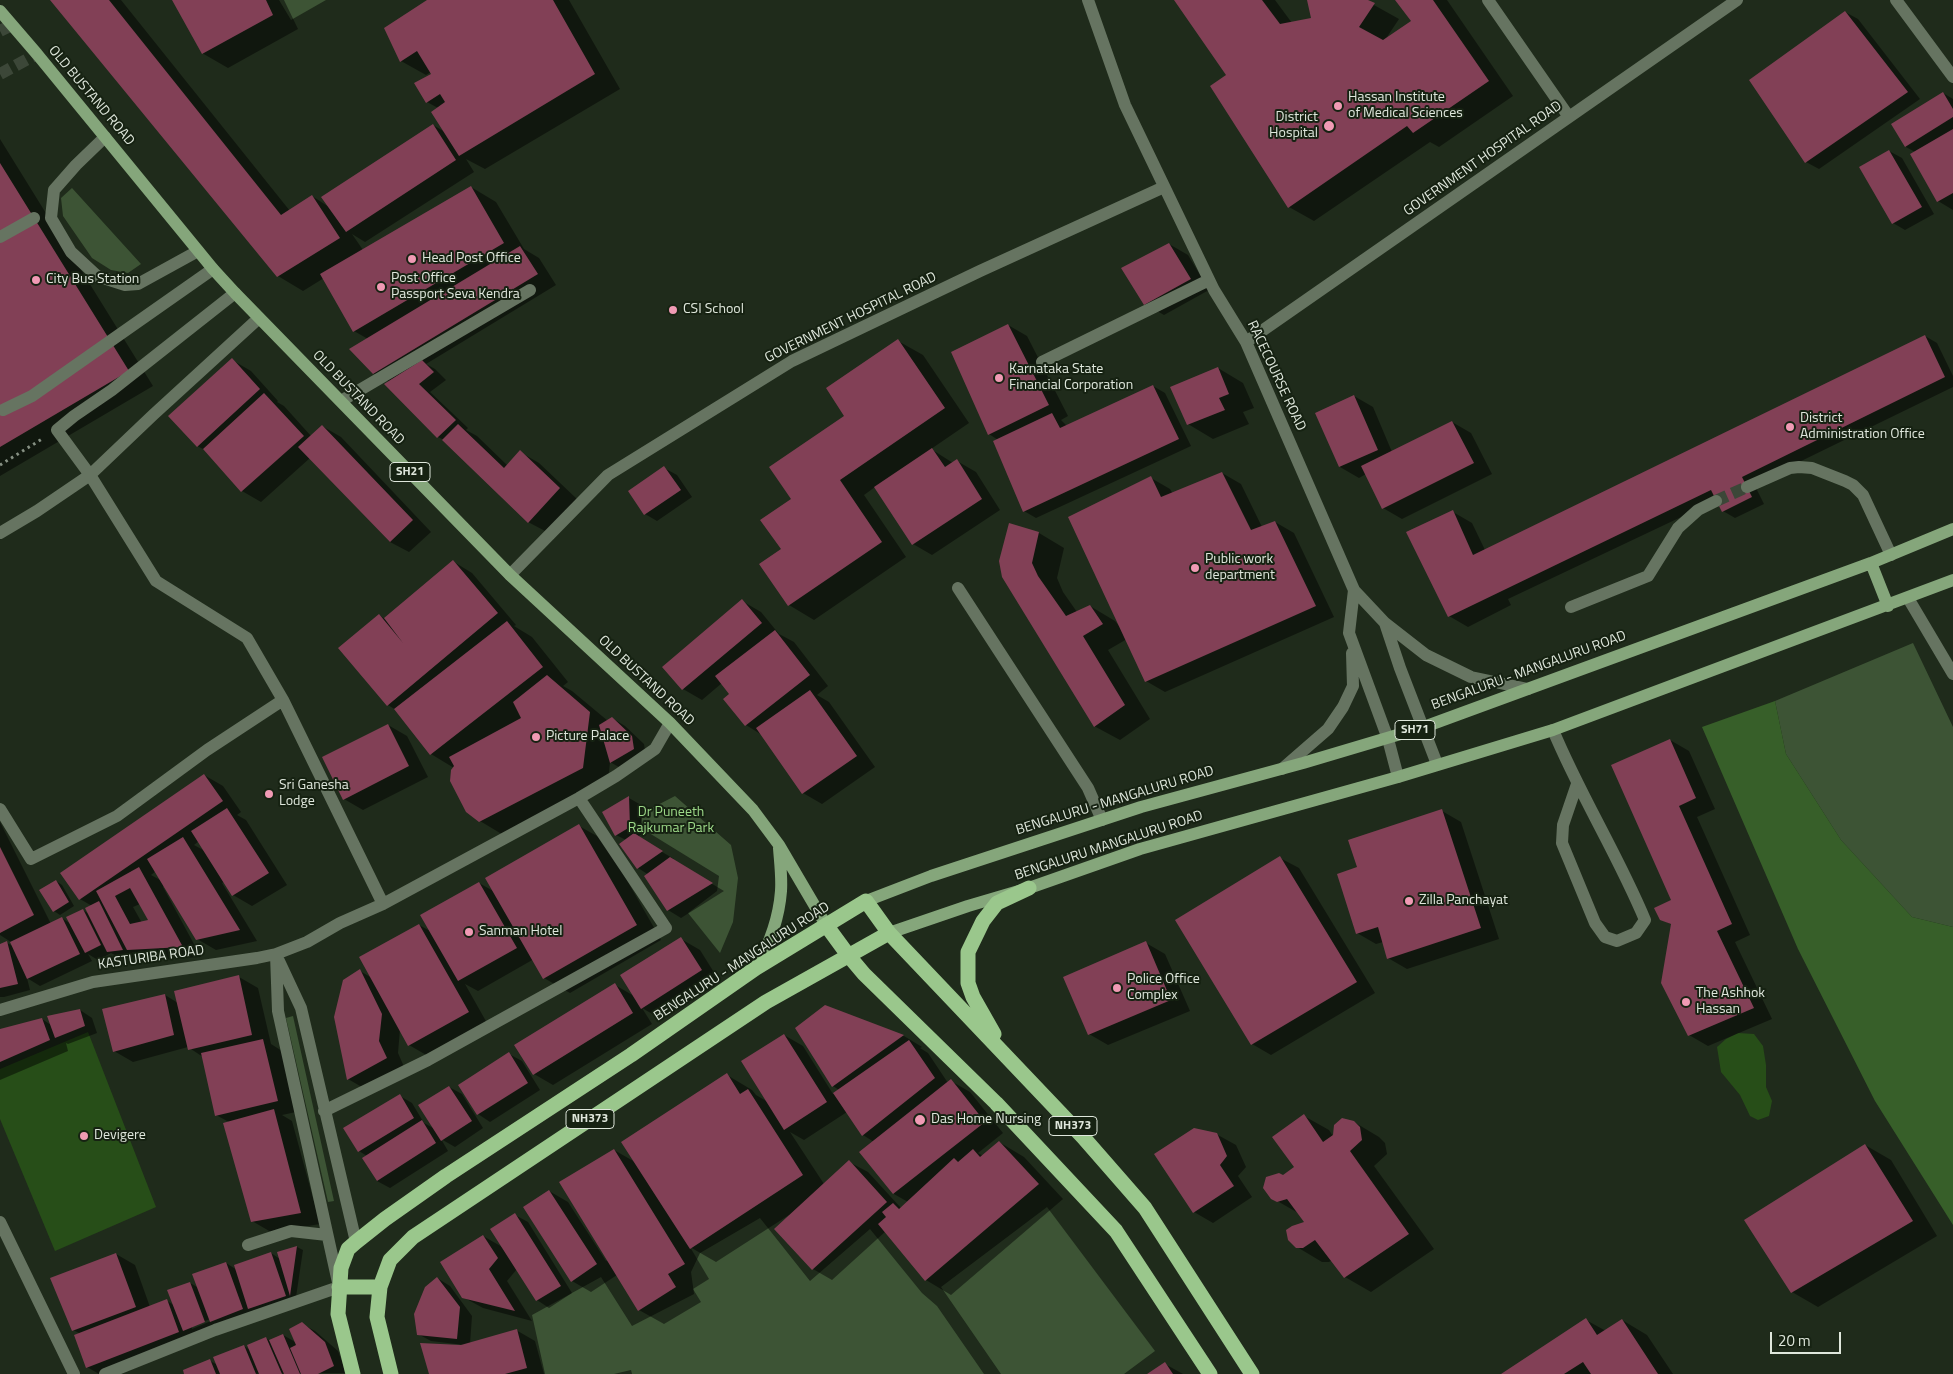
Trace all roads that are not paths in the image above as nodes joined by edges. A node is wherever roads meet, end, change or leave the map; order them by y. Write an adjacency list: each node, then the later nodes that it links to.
1 (1088, 0): 9 (street, RACECOURSE ROAD)
2 (1488, 0): 7 (street)
3 (1738, 0): 7 (street, GOVERNMENT HOSPITAL ROAD)
4 (1896, 0): 6 (street)
5 (0, 11): 8 (main road, OLD BUSTAND ROAD / SH21)
6 (1953, 77)
7 (1569, 117): 18 (street, GOVERNMENT HOSPITAL ROAD)
8 (105, 137): 12 (main road, OLD BUSTAND ROAD / SH21); 12 (street)
9 (1164, 187): 14 (street, RACECOURSE ROAD); 29 (street, GOVERNMENT HOSPITAL ROAD)
10 (34, 218): 11 (street)
11 (0, 236)
12 (198, 251): 13 (main road, OLD BUSTAND ROAD / SH21)
13 (213, 269): 16 (main road, OLD BUSTAND ROAD / SH21); 21 (street)
14 (1209, 280): 18 (street, RACECOURSE ROAD); 19 (street)
15 (530, 290): 20 (street)
16 (235, 293): 17 (main road, OLD BUSTAND ROAD / SH21); 22 (street)
17 (259, 318): 20 (main road, OLD BUSTAND ROAD / SH21); 22 (street)
18 (1246, 342): 32 (street, RACECOURSE ROAD)
19 (1042, 362)
20 (340, 401): 29 (main road, OLD BUSTAND ROAD / SH21)
21 (3, 410)
22 (90, 475): 26 (street); 40 (street)
23 (1747, 487): 27 (street)
24 (1716, 501): 35 (street)
25 (1953, 530): 27 (main road, BENGALURU - MANGALURU ROAD / SH71)
26 (0, 533)
27 (1891, 555): 28 (main road, BENGALURU - MANGALURU ROAD / SH71)
28 (1871, 563): 34 (main road); 39 (main road, BENGALURU - MANGALURU ROAD / SH71)
29 (510, 575): 41 (main road, OLD BUSTAND ROAD / SH21)
30 (1953, 580): 33 (main road)
31 (958, 588): 51 (street)
32 (1354, 590): 36 (street); 37 (street, RACECOURSE ROAD)
33 (1908, 598): 34 (main road); 38 (street)
34 (1888, 606): 43 (main road)
35 (1571, 607)
36 (1385, 623): 39 (street); 42 (street)
37 (1350, 633): 44 (street, RACECOURSE ROAD); 46 (street)
38 (1953, 674)
39 (1528, 689): 42 (main road, BENGALURU - MANGALURU ROAD / SH71)
40 (284, 700): 50 (street); 55 (street)
41 (670, 723): 49 (street, KASTURIBA ROAD); 52 (main road, OLD BUSTAND ROAD / SH21)
42 (1424, 727): 44 (main road, BENGALURU - MANGALURU ROAD / SH71); 45 (street)
43 (1553, 730): 45 (main road); 48 (street)
44 (1388, 739): 46 (main road, BENGALURU - MANGALURU ROAD / SH71); 47 (street, RACECOURSE ROAD)
45 (1437, 764): 47 (main road)
46 (1282, 769): 51 (main road, BENGALURU - MANGALURU ROAD / SH71)
47 (1398, 776): 53 (main road, BENGALURU MANGALURU ROAD)
48 (1577, 784): 48 (street)
49 (579, 798): 55 (street, KASTURIBA ROAD); 63 (street)
50 (0, 809)
51 (1102, 820): 54 (main road, BENGALURU - MANGALURU ROAD / SH71)
52 (779, 845): 56 (main road, OLD BUSTAND ROAD / SH21); 60 (main road)
53 (1029, 888): 57 (main road, BENGALURU MANGALURU ROAD); 62 (highway)
54 (866, 901): 56 (highway, BENGALURU - MANGALURU ROAD / SH71); 57 (highway, NH373)
55 (383, 904): 58 (street, KASTURIBA ROAD)
56 (826, 925): 59 (highway, NH373); 60 (highway, BENGALURU - MANGALURU ROAD / NH373)
57 (889, 933): 59 (highway); 62 (highway, NH373)
58 (276, 954): 61 (street, KASTURIBA ROAD); 63 (street); 65 (street)
59 (848, 955): 69 (highway, NH373); 74 (highway, NH373)
60 (756, 968): 66 (highway, BENGALURU - MANGALURU ROAD / NH373)
61 (0, 1010)
62 (1011, 1061): 75 (highway, NH373)
63 (324, 1111): 66 (street)
64 (0, 1222): 70 (street)
65 (327, 1235): 67 (street); 68 (street)
66 (356, 1242): 68 (highway, NH373)
67 (248, 1245)
68 (339, 1287): 69 (highway); 71 (street); 72 (highway, NH373)
69 (380, 1287): 73 (highway, NH373)
70 (74, 1374)
71 (105, 1374)
72 (353, 1374)
73 (391, 1374)
74 (1210, 1374)
75 (1252, 1374)

